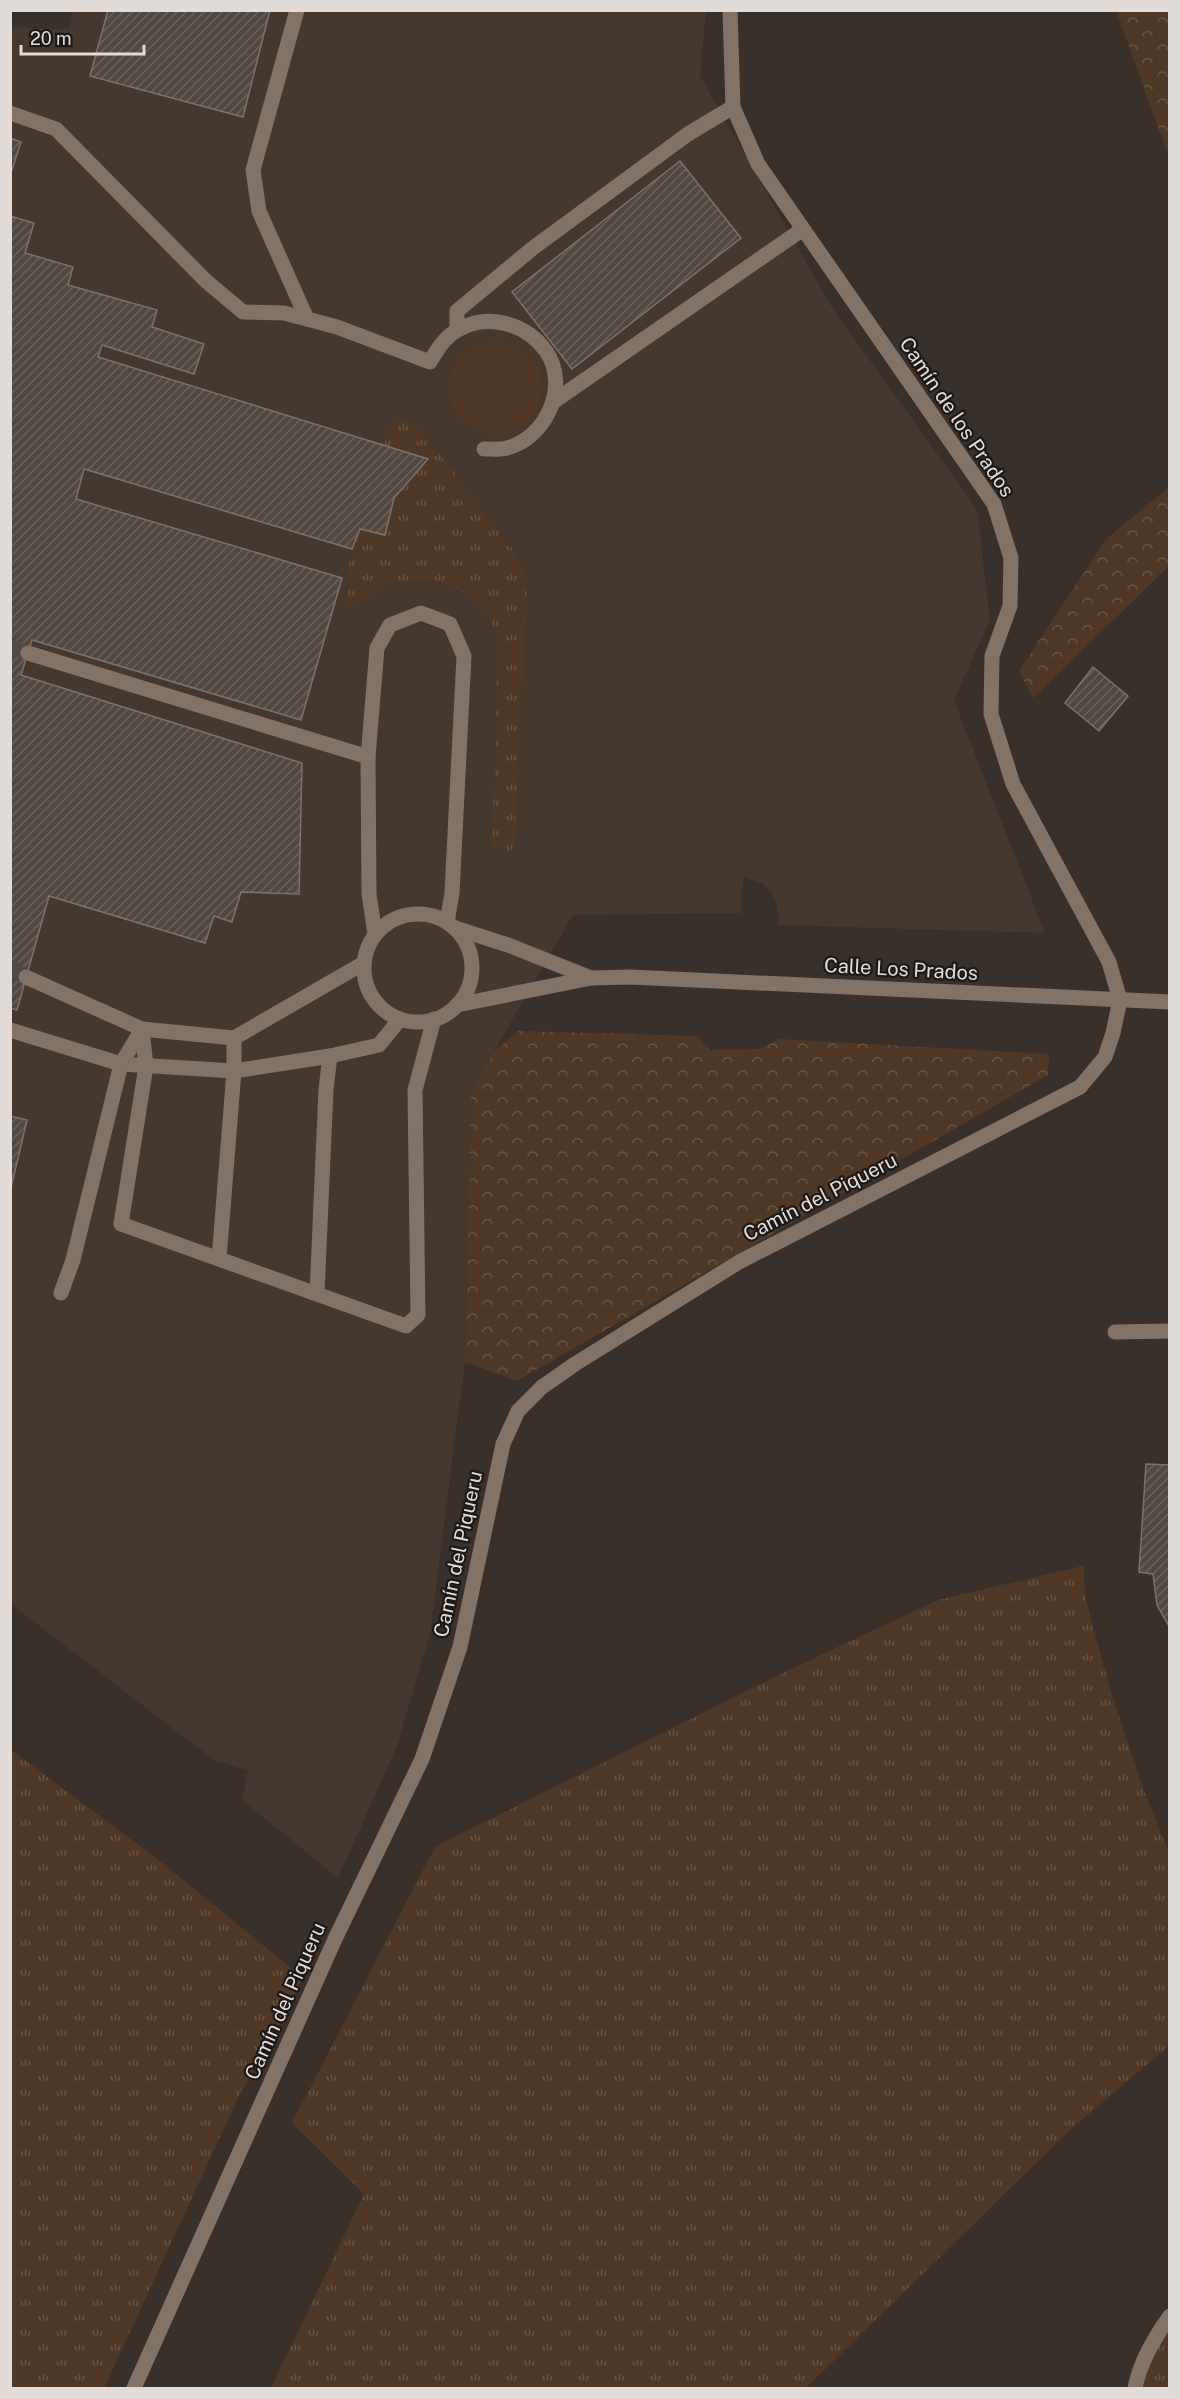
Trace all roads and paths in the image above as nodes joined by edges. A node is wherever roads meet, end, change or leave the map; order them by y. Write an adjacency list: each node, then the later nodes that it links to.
1 (297, 10): 6 (street)
2 (730, 10): 3 (street, Camín de los Prados)
3 (733, 108): 5 (street, Camín de los Prados); 7 (street)
4 (10, 113): 6 (street)
5 (803, 229): 8 (street); 17 (street, Camín de los Prados)
6 (307, 319): 7 (street)
7 (457, 330): 8 (street)
8 (553, 402): 9 (street)
9 (484, 449)
10 (28, 653): 11 (street)
11 (368, 757): 12 (street); 13 (street)
12 (451, 925): 13 (street); 16 (street); 19 (street)
13 (375, 934): 14 (street)
14 (364, 963): 20 (street); 24 (street)
15 (26, 977): 22 (street)
16 (591, 978): 17 (street, Calle Los Prados); 19 (street)
17 (1120, 1000): 18 (street, Calle Los Prados); 35 (street, Camín del Piqueru)
18 (1170, 1002)
19 (457, 1005): 21 (street)
20 (400, 1018): 21 (street); 25 (street)
21 (434, 1019): 31 (street)
22 (142, 1029): 24 (street); 26 (street); 27 (street)
23 (10, 1030): 26 (street)
24 (234, 1038): 28 (street)
25 (330, 1056): 28 (street); 31 (street)
26 (121, 1064): 27 (street); 30 (street)
27 (146, 1066): 28 (street); 29 (street)
28 (234, 1071): 29 (street)
29 (219, 1258): 31 (street)
30 (61, 1293)
31 (317, 1294)
32 (1170, 1331): 33 (street)
33 (1115, 1332)
34 (1170, 2316): 36 (street)
35 (134, 2388)
36 (1135, 2388)

